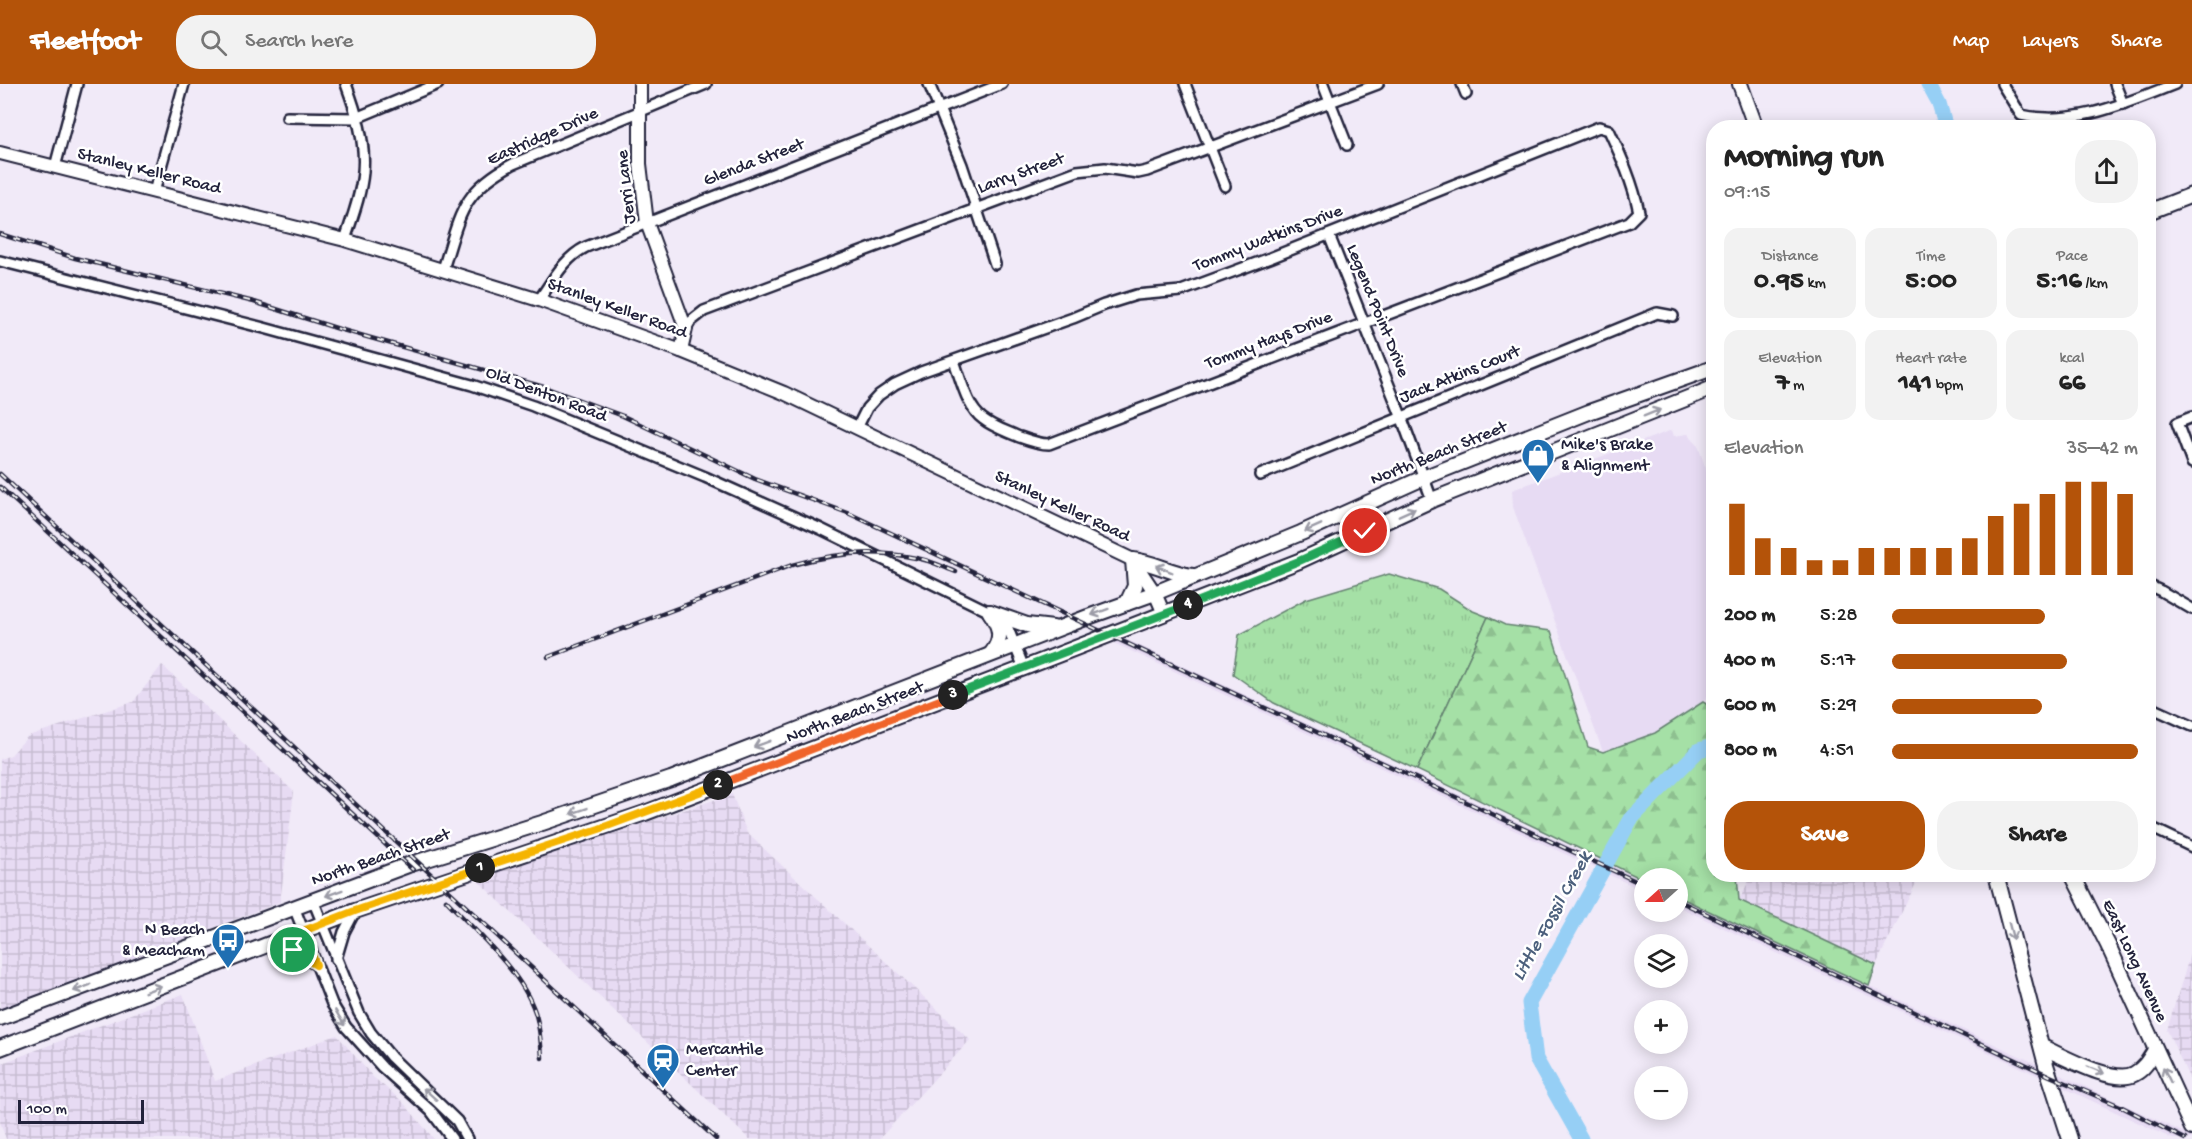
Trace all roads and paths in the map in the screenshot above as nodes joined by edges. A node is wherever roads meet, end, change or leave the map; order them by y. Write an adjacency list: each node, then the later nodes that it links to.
1 (76, 84): 28 (street)
2 (184, 84): 30 (street)
3 (346, 84): 23 (street)
4 (438, 84): 23 (street)
5 (640, 84): 21 (street, Jerri Lane)
6 (706, 84): 21 (street, Eastridge Drive)
7 (929, 84): 20 (street)
8 (1002, 84): 20 (street, Glenda Street)
9 (1185, 84): 26 (street)
10 (1323, 84): 18 (street)
11 (1378, 84): 18 (street, Larry Street)
12 (1462, 84): 17 (street)
13 (1740, 84): 24 (main road)
14 (2002, 84): 19 (street)
15 (2115, 84): 19 (street)
16 (2175, 84): 19 (street)
17 (1466, 94)
18 (1330, 102): 25 (street); 26 (street, Larry Street)
19 (2123, 104)
20 (938, 109): 32 (street); 35 (street, Glenda Street)
21 (639, 113): 35 (street, Jerri Lane); 40 (street, Eastridge Drive)
22 (287, 117): 23 (street)
23 (356, 118): 37 (street)
24 (1753, 120)
25 (1347, 145)
26 (1210, 148): 29 (street); 32 (street, Larry Street)
27 (0, 153): 28 (street, Stanley Keller Road)
28 (55, 167): 30 (street, Stanley Keller Road)
29 (1225, 186)
30 (154, 192): 37 (street, Stanley Keller Road)
31 (2192, 195): 33 (main road)
32 (976, 208): 39 (street); 44 (street, Larry Street)
33 (2156, 209)
34 (1629, 222): 36 (street, Tommy Watkins Drive); 43 (street, Tommy Hays Drive)
35 (647, 223): 41 (street, Glenda Street); 44 (street, Jerri Lane)
36 (1329, 235): 43 (street, Legend Point Drive); 46 (street, Tommy Watkins Drive)
37 (345, 240): 40 (street, Stanley Keller Road)
38 (0, 261): 64 (street, Old Denton Road)
39 (995, 264)
40 (443, 270): 41 (street, Stanley Keller Road)
41 (539, 300): 45 (street, Stanley Keller Road)
42 (1673, 316): 50 (street, Jack Atkins Court)
43 (1364, 322): 46 (street, Tommy Hays Drive); 50 (street, Legend Point Drive)
44 (686, 329): 45 (street)
45 (681, 351): 52 (street, Stanley Keller Road)
46 (954, 361): 52 (street, Tommy Watkins Drive)
47 (1706, 370): 49 (main road, North Beach Street)
48 (1706, 391): 53 (main road, North Beach Street, one-way to 48)
49 (1589, 412): 53 (main road); 56 (main road, North Beach Street)
50 (1401, 417): 55 (street, Jack Atkins Court); 56 (street, Legend Point Drive)
51 (2192, 417): 54 (street)
52 (857, 428): 58 (street, Stanley Keller Road)
53 (1598, 435): 57 (main road, North Beach Street)
54 (2192, 463)
55 (1260, 475)
56 (1423, 478): 57 (street, Legend Point Drive); 59 (main road, North Beach Street, one-way to 59)
57 (1432, 500): 65 (main road, North Beach Street, one-way to 57)
58 (1133, 560): 59 (main road, one-way to 58); 61 (street, Stanley Keller Road); 62 (main road)
59 (1196, 576): 61 (main road, North Beach Street)
60 (2156, 589): 63 (street)
61 (1155, 593): 62 (main road, North Beach Street); 65 (street, Stanley Keller Road)
62 (1127, 603): 66 (main road, North Beach Street, one-way to 66)
63 (2192, 609)
64 (990, 612): 66 (main road); 67 (street, Old Denton Road); 68 (main road)
65 (1164, 614): 69 (main road, North Beach Street)
66 (1058, 628): 67 (main road, North Beach Street)
67 (1015, 645): 68 (main road, North Beach Street); 69 (street, Old Denton Road)
68 (991, 654): 72 (main road, North Beach Street)
69 (1024, 668): 73 (main road, North Beach Street)
70 (2156, 710): 71 (street)
71 (2192, 726)
72 (798, 730): 73 (main road); 74 (main road, North Beach Street, one-way to 74)
73 (806, 751): 75 (main road, North Beach Street)
74 (637, 791): 75 (main road); 80 (main road, North Beach Street, one-way to 80)
75 (645, 813): 82 (main road, North Beach Street)
76 (2156, 830): 77 (street)
77 (2192, 847)
78 (1998, 882): 93 (main road, one-way to 93)
79 (2076, 882): 95 (main road, East Long Avenue)
80 (313, 900): 81 (main road, North Beach Street); 83 (street)
81 (294, 907): 84 (street); 86 (main road, North Beach Street)
82 (355, 911): 83 (main road, North Beach Street); 87 (street)
83 (322, 924): 84 (main road, North Beach Street); 87 (street)
84 (303, 931): 85 (main road, North Beach Street); 88 (street)
85 (265, 946): 88 (street); 90 (main road, North Beach Street)
86 (184, 949): 89 (main road, North Beach Street); 90 (main road)
87 (336, 959): 98 (street, one-way to 87)
88 (316, 965): 97 (street, one-way to 97)
89 (122, 973): 91 (main road); 92 (main road, North Beach Street, one-way to 92)
90 (194, 974): 91 (main road, North Beach Street, one-way to 90)
91 (132, 997): 94 (main road, North Beach Street)
92 (0, 1018)
93 (2042, 1047): 95 (main road, one-way to 95); 99 (main road)
94 (0, 1048)
95 (2155, 1050): 96 (main road, East Long Avenue, one-way to 95)
96 (2192, 1128)
97 (452, 1139)
98 (467, 1139)
99 (2070, 1139)

